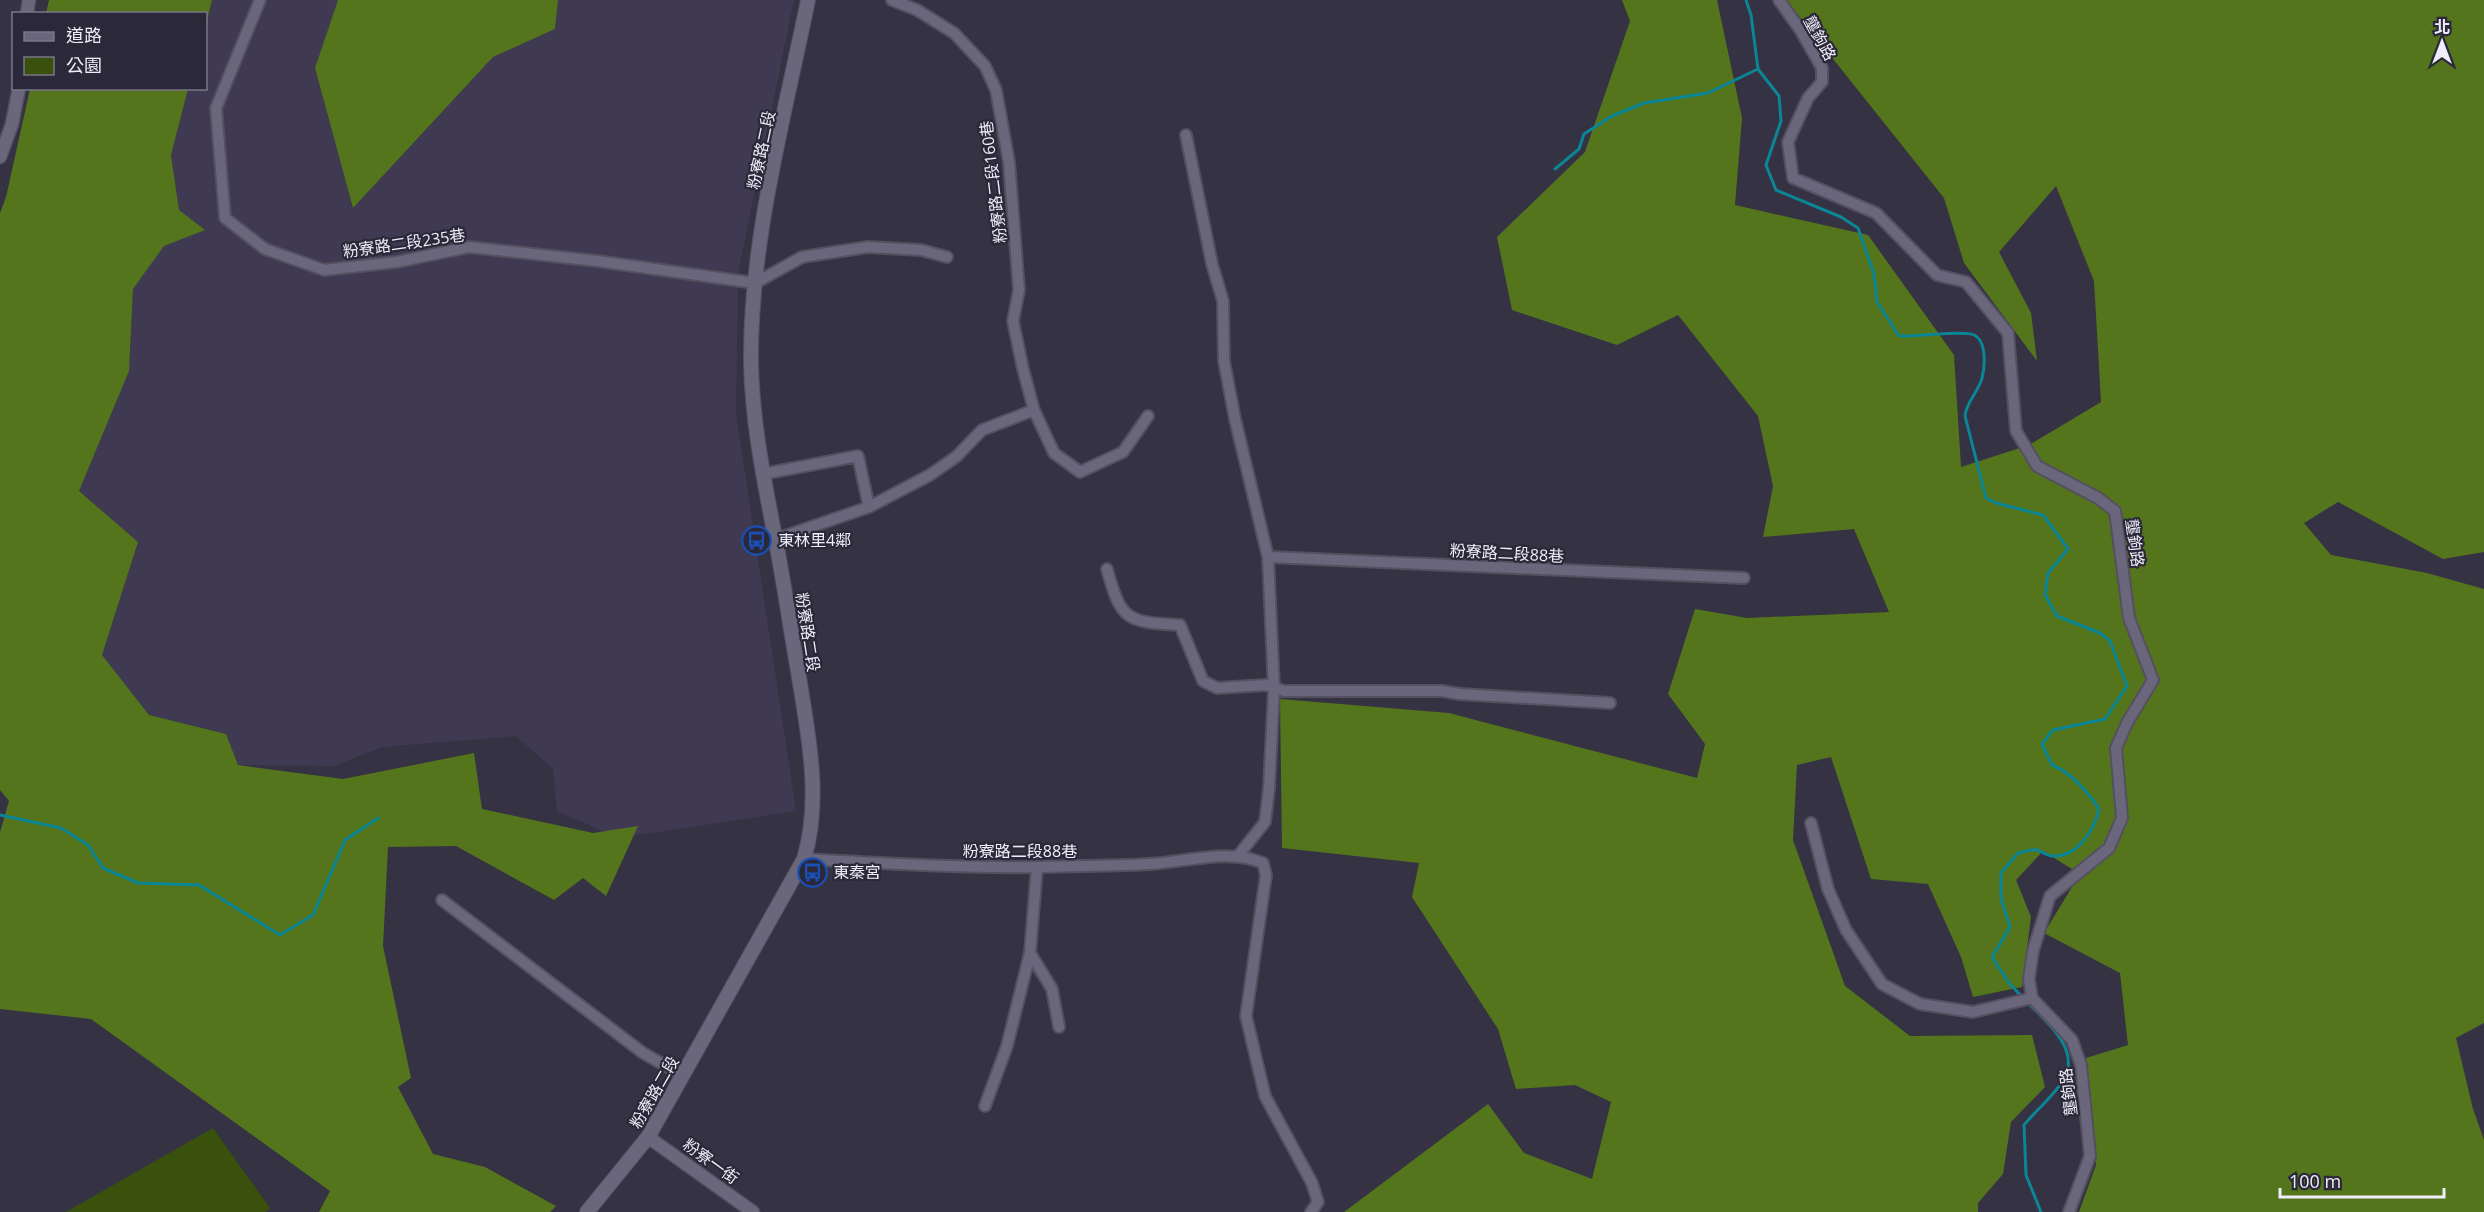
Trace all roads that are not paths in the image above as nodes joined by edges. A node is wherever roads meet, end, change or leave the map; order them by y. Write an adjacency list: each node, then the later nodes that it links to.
1 (260, 0): 9 (street, 粉寮路二段235巷)
2 (808, 0): 9 (main road, 粉寮路二段)
3 (892, 0): 10 (street, 粉寮路二段160巷)
4 (1779, 0): 26 (street, 壟鉤路)
5 (19, 90): 7 (street)
6 (1186, 135): 15 (street)
7 (0, 157)
8 (947, 256): 9 (street)
9 (755, 283): 12 (main road, 粉寮路二段)
10 (1034, 410): 11 (street, 粉寮路二段160巷); 13 (street)
11 (1148, 416)
12 (762, 474): 13 (street); 14 (main road, 粉寮路二段)
13 (869, 507): 14 (street)
14 (776, 539): 22 (main road, 粉寮路二段)
15 (1268, 557): 17 (street, 粉寮路二段88巷); 18 (street)
16 (1107, 569): 18 (street)
17 (1744, 578)
18 (1274, 689): 19 (street); 21 (street)
19 (1610, 703)
20 (1811, 823): 26 (street)
21 (1237, 857): 23 (street, 粉寮路二段88巷); 33 (street, 粉寮路二段88巷)
22 (804, 859): 23 (street, 粉寮路二段88巷); 28 (main road, 粉寮路二段)
23 (1037, 867): 25 (street)
24 (442, 900): 28 (street)
25 (1030, 952): 27 (street); 29 (street)
26 (2032, 998): 34 (street, 壟鉤路)
27 (1059, 1027)
28 (682, 1075): 30 (main road, 粉寮路二段)
29 (985, 1106)
30 (648, 1137): 31 (main road, 粉寮路二段); 32 (street, 粉寮一街)
31 (587, 1212)
32 (753, 1212)
33 (1311, 1212)
34 (2069, 1212)

